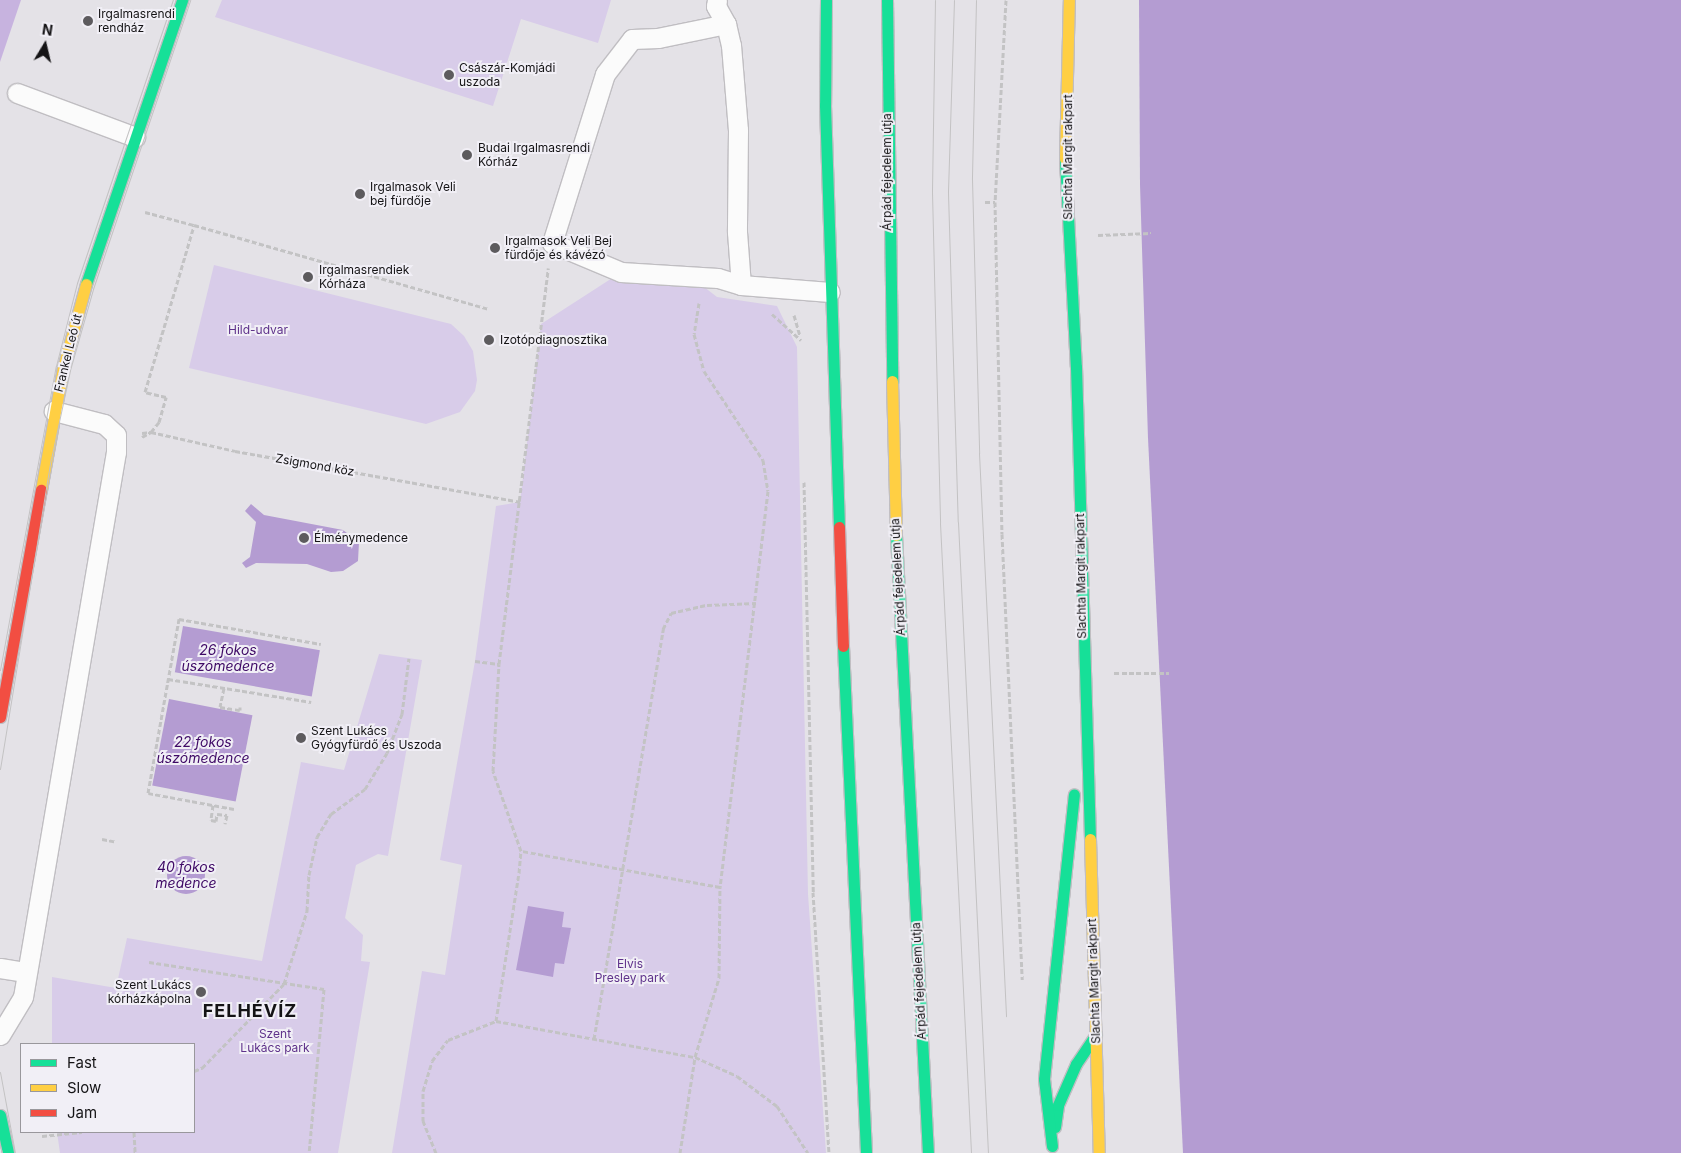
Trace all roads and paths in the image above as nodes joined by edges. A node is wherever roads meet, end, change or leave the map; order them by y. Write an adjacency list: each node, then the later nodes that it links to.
1 (182, 0): 9 (main road, Frankel Leó út)
2 (717, 0): 7 (lane)
3 (826, 0): 19 (main road)
4 (886, 0): 73 (main road, Árpád fejedelem útja)
5 (1006, 0): 11 (path)
6 (1069, 0): 38 (main road, Slachta Margit rakpart)
7 (726, 24): 16 (lane); 18 (lane)
8 (17, 93): 9 (lane)
9 (135, 137): 23 (main road, Frankel Leó út)
10 (985, 202): 11 (path)
11 (995, 202): 53 (path)
12 (145, 212): 13 (path)
13 (194, 225): 20 (path); 24 (path)
14 (1151, 234): 15 (path)
15 (1093, 236)
16 (552, 243): 17 (lane); 27 (path)
17 (718, 278): 18 (lane); 28 (path)
18 (741, 285): 19 (lane)
19 (830, 292): 72 (main road)
20 (489, 309)
21 (801, 340): 22 (path)
22 (801, 350)
23 (54, 411): 25 (lane); 40 (main road, Frankel Leó út)
24 (151, 432): 25 (path); 27 (path, Zsigmond köz)
25 (116, 452): 51 (lane)
26 (804, 478): 71 (path)
27 (520, 502): 32 (path)
28 (756, 603): 47 (path); 48 (path)
29 (321, 644): 35 (path)
30 (408, 658): 52 (path)
31 (475, 661): 32 (path)
32 (499, 664): 46 (path)
33 (1169, 672): 34 (path)
34 (1110, 673)
35 (168, 678): 36 (path); 41 (path)
36 (224, 688): 37 (path); 39 (path)
37 (311, 702)
38 (1084, 706): 55 (main road, Slachta Margit rakpart); 64 (main road)
39 (240, 707)
40 (0, 717)
41 (213, 805): 42 (path); 43 (path)
42 (234, 809)
43 (225, 824)
44 (102, 839): 45 (path)
45 (117, 842)
46 (521, 851): 47 (path); 54 (path)
47 (624, 870): 48 (path); 57 (path)
48 (720, 887): 58 (path)
49 (148, 962): 52 (path)
50 (0, 968): 51 (lane)
51 (26, 972): 56 (lane)
52 (284, 984): 59 (path); 67 (path)
53 (1022, 991)
54 (496, 1021): 57 (path); 68 (path)
55 (1096, 1034): 64 (main road); 74 (main road, Slachta Margit rakpart)
56 (0, 1035)
57 (594, 1039): 58 (path)
58 (695, 1057): 69 (path); 70 (path)
59 (195, 1071)
60 (0, 1115): 65 (main road)
61 (72, 1133): 63 (path)
62 (134, 1133): 66 (path)
63 (42, 1136)
64 (1052, 1150)
65 (8, 1153)
66 (135, 1153)
67 (309, 1153)
68 (436, 1153)
69 (680, 1153)
70 (808, 1153)
71 (829, 1153)
72 (866, 1153)
73 (928, 1153)
74 (1099, 1153)

